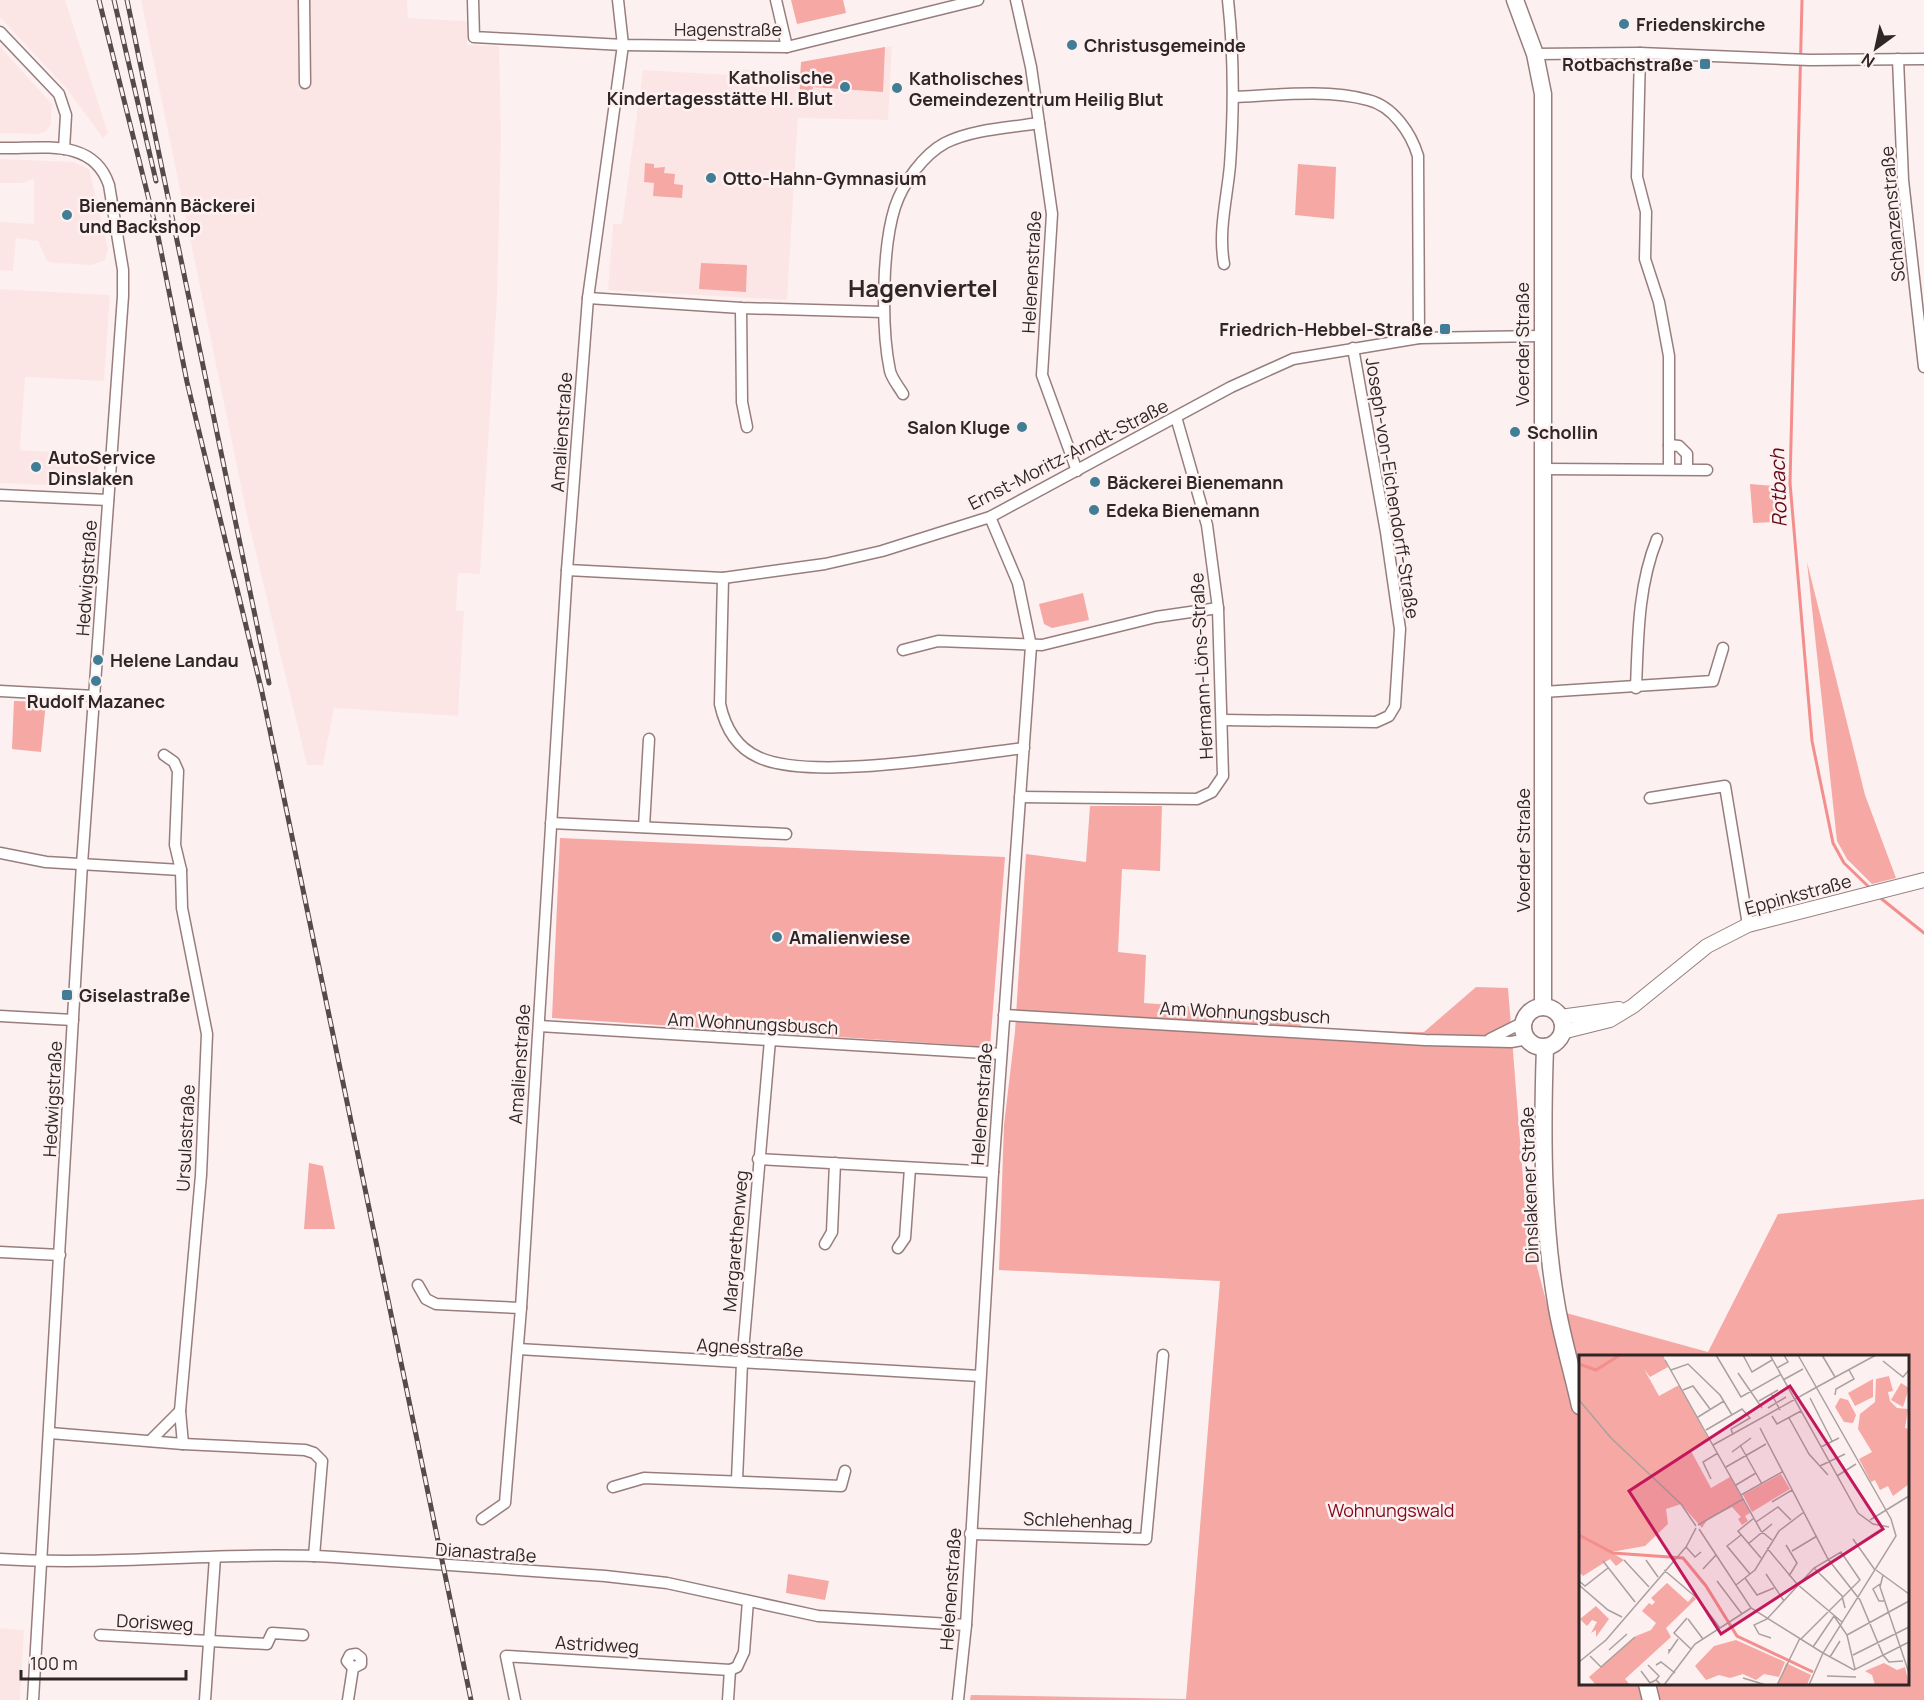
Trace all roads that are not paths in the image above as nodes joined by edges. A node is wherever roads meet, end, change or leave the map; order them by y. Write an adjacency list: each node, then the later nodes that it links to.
1 (304, 0): 16 (street)
2 (473, 0): 10 (street, Hagenstraße)
3 (618, 0): 10 (street, Amalienstraße)
4 (776, 0): 11 (street)
5 (978, 0): 11 (street, Hagenstraße)
6 (1016, 0): 18 (street, Helenenstraße)
7 (1228, 0): 17 (street)
8 (1515, 0): 13 (main road, Voerder Straße)
9 (0, 32): 20 (street)
10 (623, 45): 11 (street, Hagenstraße); 22 (street, Amalienstraße)
11 (787, 47)
12 (1640, 53): 13 (street); 14 (street); 32 (street)
13 (1535, 54): 25 (main road, Voerder Straße)
14 (1898, 59): 15 (street); 28 (street, Schanzenstraße)
15 (1924, 59)
16 (305, 82)
17 (1235, 97): 21 (street); 26 (street)
18 (1039, 123): 24 (street); 36 (street, Helenenstraße)
19 (0, 148): 20 (street, Hedwigstraße)
20 (64, 149): 39 (street, Hedwigstraße)
21 (1224, 264)
22 (588, 298): 23 (street); 42 (street, Amalienstraße)
23 (741, 308): 24 (street); 31 (street)
24 (883, 312): 29 (street)
25 (1540, 336): 26 (street, Ernst-Moritz-Arndt-Straße); 33 (main road, Voerder Straße)
26 (1419, 338): 27 (street, Ernst-Moritz-Arndt-Straße)
27 (1353, 348): 30 (street, Ernst-Moritz-Arndt-Straße); 52 (street, Joseph-von-Eichendorff-Straße)
28 (1924, 366)
29 (903, 394)
30 (1176, 417): 36 (street, Ernst-Moritz-Arndt-Straße); 44 (street, Hermann-Löns-Straße)
31 (747, 427)
32 (1669, 445): 34 (street); 35 (street)
33 (1543, 469): 34 (street); 50 (main road, Voerder Straße)
34 (1669, 469): 35 (street)
35 (1687, 469): 37 (street)
36 (1077, 471): 40 (street, Ernst-Moritz-Arndt-Straße)
37 (1707, 471)
38 (0, 495): 39 (street, Hedwigstraße)
39 (108, 500): 51 (street, Hedwigstraße)
40 (990, 517): 43 (street, Ernst-Moritz-Arndt-Straße); 45 (street, Helenenstraße)
41 (1657, 539): 48 (street)
42 (567, 570): 43 (street, Ernst-Moritz-Arndt-Straße); 58 (street, Amalienstraße)
43 (723, 578): 54 (street)
44 (1218, 609): 45 (street); 52 (street, Hermann-Löns-Straße)
45 (1031, 646): 47 (street); 54 (street, Helenenstraße)
46 (1723, 648): 48 (street)
47 (903, 650)
48 (1636, 688): 50 (street)
49 (0, 691): 51 (street)
50 (1543, 692): 66 (main road, Voerder Straße)
51 (95, 696): 62 (street, Hedwigstraße)
52 (1223, 720): 56 (street, Hermann-Löns-Straße)
53 (649, 739): 59 (street)
54 (1024, 748): 56 (street, Helenenstraße)
55 (164, 754): 63 (street, Ursulastraße)
56 (1020, 797): 67 (street, Helenenstraße)
57 (1650, 798): 65 (street)
58 (551, 823): 59 (street); 71 (street, Amalienstraße)
59 (644, 827): 60 (street)
60 (786, 834)
61 (0, 853): 62 (street)
62 (82, 864): 63 (street); 69 (street, Hedwigstraße)
63 (181, 870): 92 (street, Ursulastraße)
64 (1924, 880): 65 (street, Eppinkstraße)
65 (1748, 925): 70 (street, Eppinkstraße)
66 (1543, 1007): 70 (main road); 72 (main road)
67 (1004, 1015): 74 (street, Am Wohnungsbusch); 76 (street, Helenenstraße)
68 (0, 1016): 69 (street)
69 (74, 1020): 84 (street, Hedwigstraße)
70 (1561, 1025): 75 (main road)
71 (539, 1026): 73 (street, Am Wohnungsbusch); 86 (street, Amalienstraße)
72 (1526, 1031): 74 (street, Am Wohnungsbusch); 74 (street, Am Wohnungsbusch); 75 (main road)
73 (770, 1040): 76 (street, Am Wohnungsbusch); 77 (street, Margarethenweg)
74 (1484, 1041)
75 (1545, 1047): 91 (main road, Dinslakener Straße)
76 (1001, 1054): 80 (street, Helenenstraße)
77 (758, 1159): 78 (street); 89 (street, Margarethenweg)
78 (836, 1163): 79 (street); 81 (street)
79 (910, 1167): 80 (street); 82 (street)
80 (993, 1172): 90 (street, Helenenstraße)
81 (825, 1244)
82 (898, 1248)
83 (0, 1252): 84 (street)
84 (60, 1255): 93 (street, Hedwigstraße)
85 (418, 1285): 86 (street)
86 (521, 1308): 87 (street, Amalienstraße)
87 (518, 1349): 89 (street, Agnesstraße); 99 (street, Amalienstraße)
88 (1163, 1355): 100 (street, Schlehenhag)
89 (742, 1363): 90 (street, Agnesstraße); 97 (street, Margarethenweg)
90 (980, 1376): 100 (street, Helenenstraße)
91 (1579, 1398)
92 (180, 1411): 94 (street); 95 (street, Ursulastraße)
93 (50, 1433): 94 (street); 104 (street, Hedwigstraße)
94 (150, 1441): 95 (street)
95 (183, 1444): 101 (street)
96 (845, 1471): 97 (street)
97 (737, 1480): 98 (street)
98 (613, 1486)
99 (482, 1519)
100 (970, 1534): 106 (street, Helenenstraße)
101 (314, 1556): 102 (street, Dianastraße); 105 (street, Dianastraße)
102 (215, 1557): 104 (street, Dianastraße); 109 (street, Dorisweg)
103 (0, 1559): 104 (street, Dianastraße)
104 (42, 1560): 113 (street, Hedwigstraße)
105 (748, 1601): 106 (street, Dianastraße); 111 (street)
106 (966, 1625): 118 (street, Helenenstraße)
107 (100, 1635): 109 (street, Dorisweg)
108 (303, 1635): 109 (street, Dorisweg)
109 (210, 1641): 114 (street, Dorisweg)
110 (353, 1668): 115 (street)
111 (730, 1670): 116 (street, Astridweg); 117 (street)
112 (1647, 1685): 119 (main road)
113 (33, 1700)
114 (205, 1700)
115 (348, 1700)
116 (515, 1700)
117 (728, 1700)
118 (958, 1700)
119 (1651, 1700)

